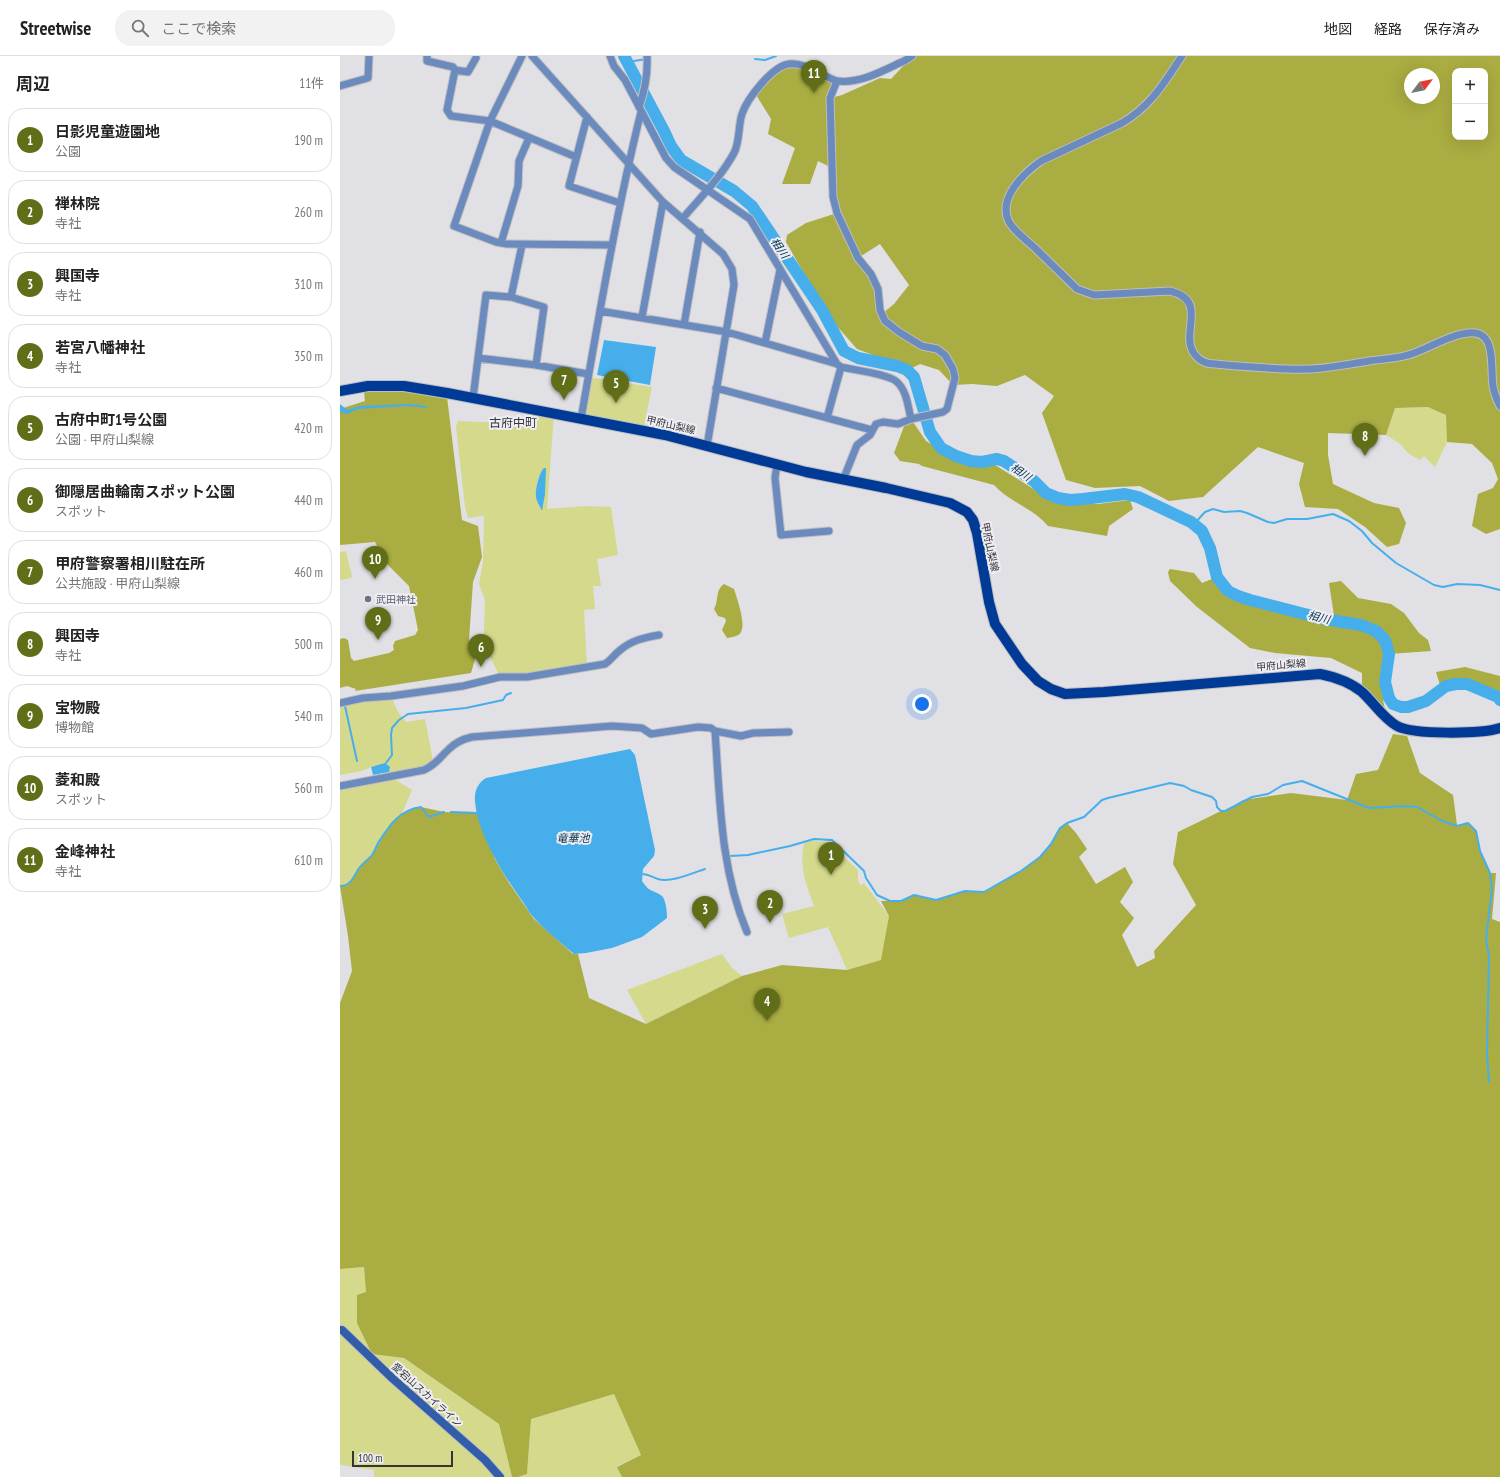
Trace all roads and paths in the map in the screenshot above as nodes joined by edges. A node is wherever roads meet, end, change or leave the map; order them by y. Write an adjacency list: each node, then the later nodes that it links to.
1 (369, 56): 12 (street)
2 (427, 56): 10 (street)
3 (522, 56): 15 (street)
4 (532, 56): 14 (street)
5 (610, 56): 13 (street)
6 (912, 56): 11 (street)
7 (1182, 56): 41 (street)
8 (476, 58): 10 (street)
9 (647, 58): 13 (street)
10 (455, 70): 15 (street)
11 (837, 81): 19 (street); 44 (street)
12 (340, 86)
13 (640, 107): 18 (street); 19 (street)
14 (587, 117): 17 (street); 18 (street)
15 (490, 121): 16 (street); 24 (street)
16 (529, 138): 17 (street); 24 (street)
17 (576, 157): 21 (street)
18 (628, 163): 20 (street); 21 (street)
19 (709, 187): 22 (street); 27 (street)
20 (663, 202): 22 (street); 30 (street)
21 (620, 203): 26 (street)
22 (683, 218): 23 (street)
23 (700, 232): 31 (street); 32 (street)
24 (501, 243): 25 (street)
25 (522, 245): 26 (street); 28 (street)
26 (611, 245): 29 (street)
27 (780, 270): 33 (street); 36 (street)
28 (511, 297): 34 (street); 35 (street)
29 (600, 311): 30 (street); 37 (street)
30 (642, 317): 31 (street)
31 (684, 325): 32 (street)
32 (727, 332): 33 (street); 38 (street)
33 (765, 343): 36 (street)
34 (478, 358): 35 (street); 40 (street)
35 (536, 365): 37 (street)
36 (839, 366): 42 (street); 44 (street)
37 (588, 374): 43 (street)
38 (716, 388): 42 (street); 46 (street)
39 (340, 391): 40 (main road, 甲府山梨線)
40 (473, 398): 43 (main road, 甲府山梨線)
41 (1500, 406)
42 (827, 418): 45 (street)
43 (580, 419): 46 (main road, 甲府山梨線)
44 (911, 419): 45 (street)
45 (872, 430): 48 (street)
46 (706, 446): 47 (main road, 甲府山梨線)
47 (777, 464): 48 (main road, 甲府山梨線); 49 (street)
48 (843, 480): 52 (main road, 甲府山梨線)
49 (829, 531)
50 (659, 635): 51 (street)
51 (340, 703)
52 (1500, 728)
53 (715, 731): 54 (street); 55 (street); 56 (street)
54 (789, 732)
55 (340, 786)
56 (747, 932)
57 (340, 1330): 58 (main road, 愛宕山スカイライン)
58 (500, 1477)

